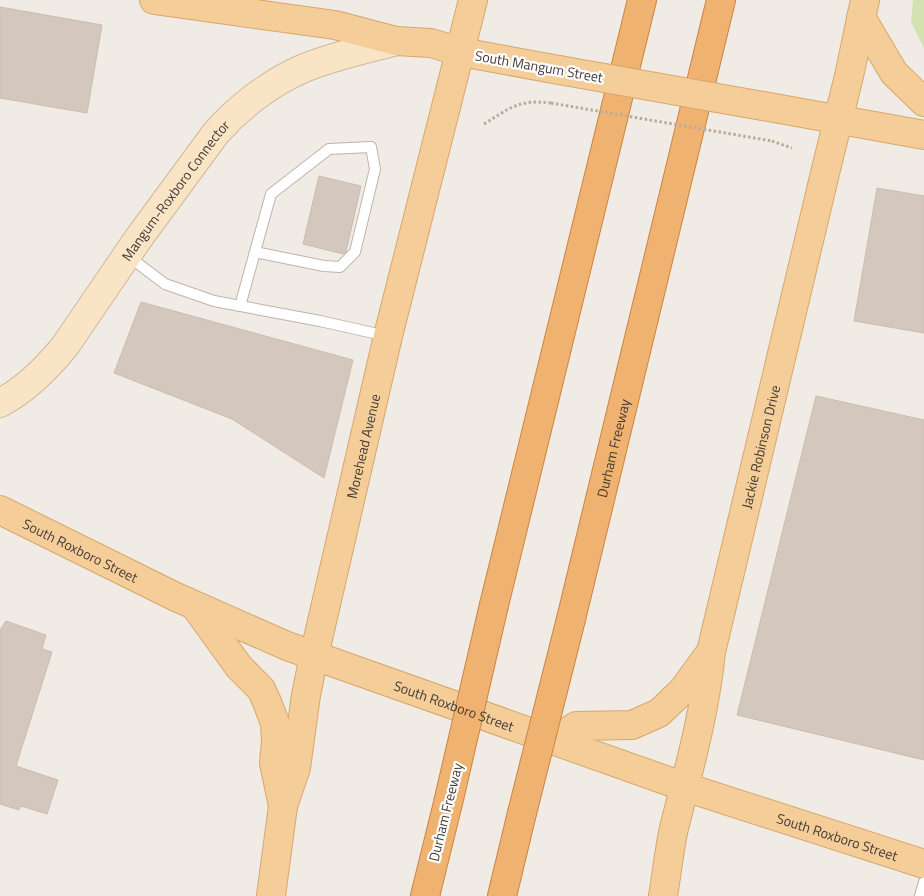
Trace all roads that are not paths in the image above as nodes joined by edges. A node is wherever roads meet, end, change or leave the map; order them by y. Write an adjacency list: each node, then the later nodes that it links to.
1 (154, 0): 6 (main road, South Mangum Street)
2 (473, 0): 7 (main road, Morehead Avenue)
3 (642, 0): 26 (highway, Durham Freeway, bridge)
4 (721, 0): 27 (highway, Durham Freeway, bridge)
5 (863, 9): 8 (main road); 9 (main road, Jackie Robinson Drive)
6 (396, 41): 7 (main road, South Mangum Street); 12 (main road, Mangum-Roxboro Connector)
7 (461, 52): 9 (main road, South Mangum Street, bridge); 14 (main road, Morehead Avenue)
8 (924, 102)
9 (838, 120): 10 (main road, South Mangum Street); 18 (main road, Jackie Robinson Drive)
10 (924, 135)
11 (255, 252): 11 (lane); 13 (lane)
12 (127, 255): 13 (lane); 15 (main road, Mangum-Roxboro Connector)
13 (240, 306): 14 (lane)
14 (388, 336): 19 (main road, Morehead Avenue)
15 (0, 403)
16 (0, 510): 17 (main road, South Roxboro Street)
17 (194, 605): 19 (main road, South Roxboro Street); 22 (main road)
18 (711, 652): 20 (main road); 21 (main road, Jackie Robinson Drive)
19 (314, 656): 20 (main road, South Roxboro Street); 22 (main road, Morehead Avenue)
20 (556, 740): 21 (main road, South Roxboro Street)
21 (685, 787): 23 (main road, South Roxboro Street); 28 (main road, Jackie Robinson Drive)
22 (284, 806): 25 (main road, Morehead Avenue)
23 (924, 864)
24 (924, 882): 29 (lane)
25 (271, 896)
26 (425, 896)
27 (502, 896)
28 (663, 896)
29 (920, 896)

